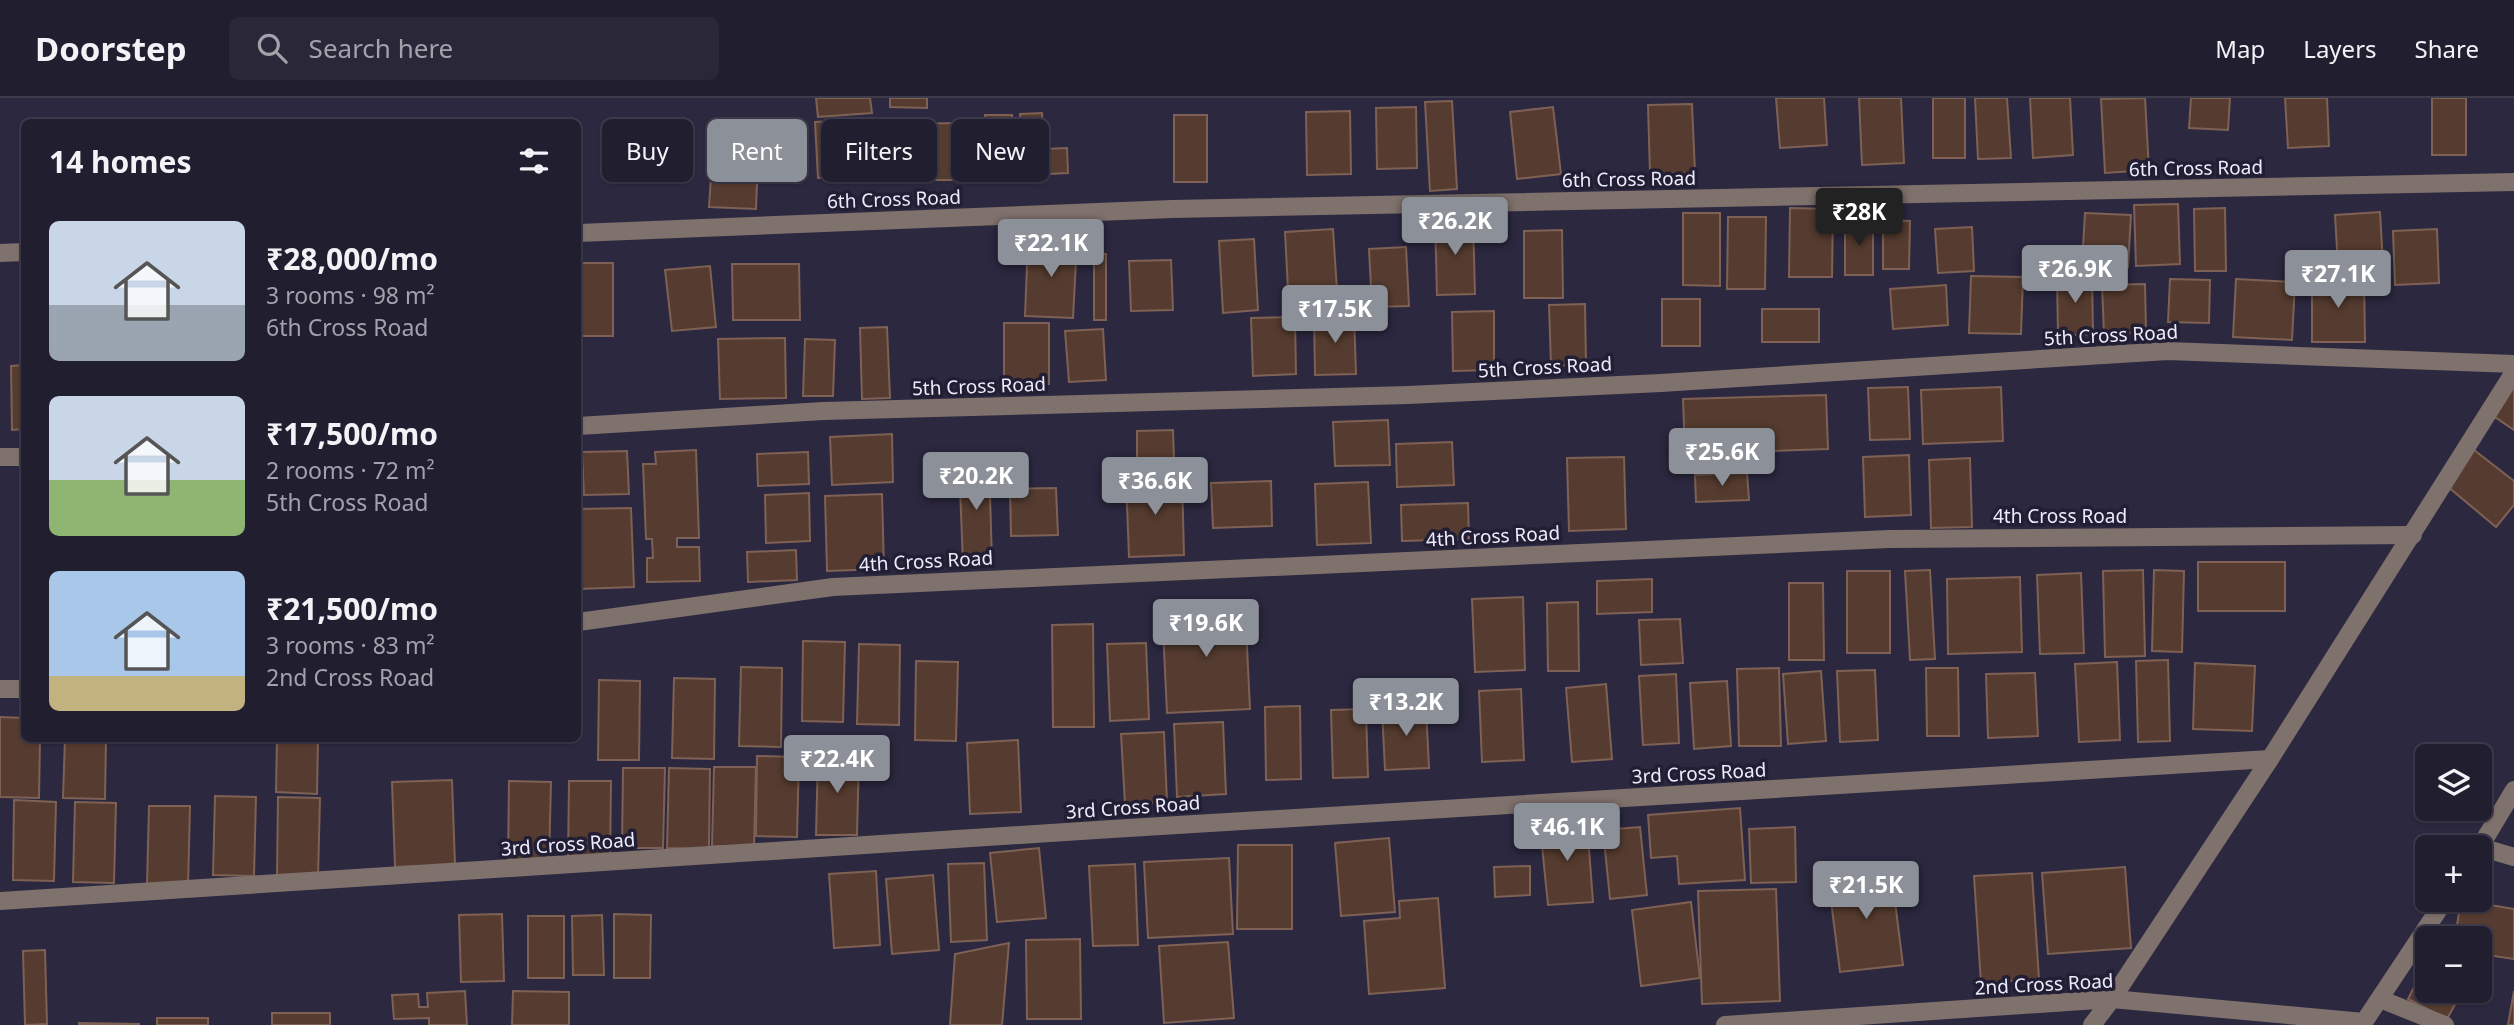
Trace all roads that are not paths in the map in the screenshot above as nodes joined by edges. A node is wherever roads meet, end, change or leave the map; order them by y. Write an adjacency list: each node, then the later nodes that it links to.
1 (2514, 182): 2 (street, 6th Cross Road)
2 (581, 233)
3 (21, 252): 4 (street)
4 (0, 253)
5 (2514, 364): 7 (street, 5th Cross Road)
6 (2514, 372): 10 (street)
7 (581, 426)
8 (0, 457): 9 (street)
9 (21, 457)
10 (2413, 534): 11 (street, 4th Cross Road); 14 (street)
11 (581, 622)
12 (0, 689): 13 (street)
13 (21, 689)
14 (2270, 759): 19 (street, 3rd Cross Road); 21 (street)
15 (2514, 790): 16 (street)
16 (2487, 835)
17 (2492, 851): 18 (street)
18 (2514, 857)
19 (0, 901)
20 (2437, 912): 22 (street)
21 (2112, 999): 23 (street, 2nd Cross Road); 24 (street, 2nd Cross Road); 25 (street)
22 (2380, 999): 23 (street); 26 (street)
23 (2363, 1023)
24 (1725, 1025)
25 (2092, 1025)
26 (2445, 1025)

